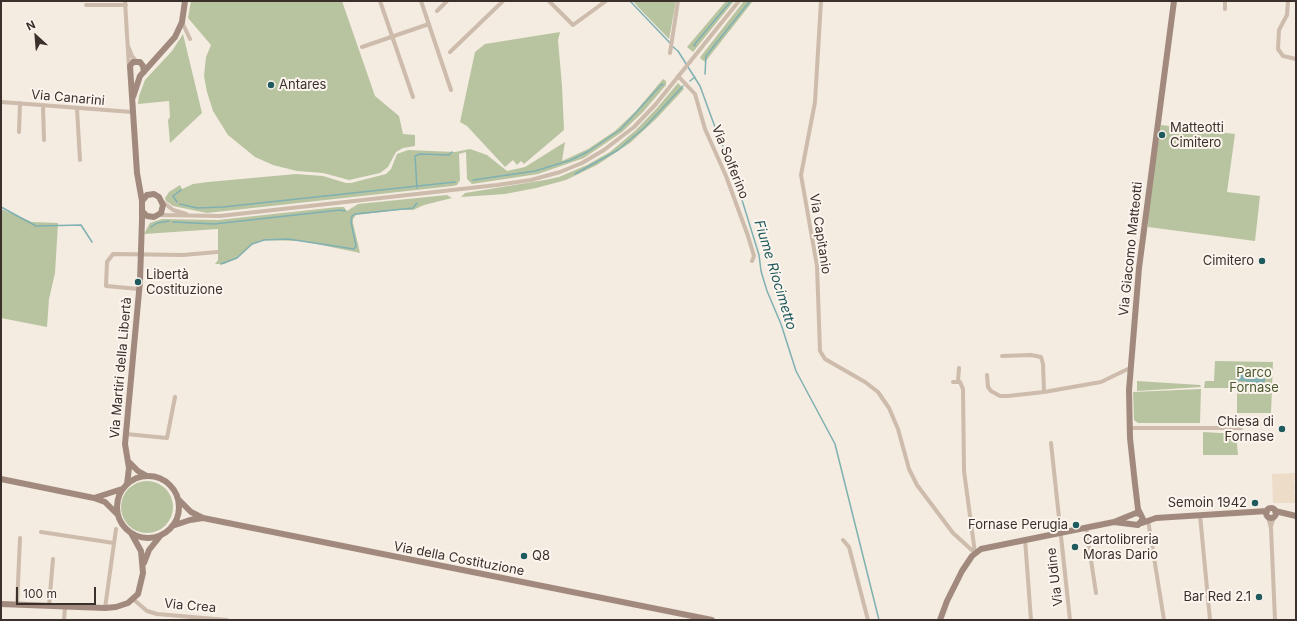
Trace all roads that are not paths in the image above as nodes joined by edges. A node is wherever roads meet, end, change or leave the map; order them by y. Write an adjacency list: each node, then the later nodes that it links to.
1 (185, 1): 18 (street)
2 (380, 1): 20 (street)
3 (421, 1): 19 (street)
4 (447, 1): 17 (street)
5 (504, 1): 24 (street)
6 (549, 1): 7 (street)
7 (606, 1)
8 (678, 1): 25 (street)
9 (739, 1): 31 (street)
10 (821, 1): 95 (street, Via Capitanio)
11 (1174, 1): 57 (street, Via Giacomo Matteotti)
12 (1225, 1): 16 (street)
13 (1288, 1): 27 (street)
14 (126, 3): 15 (street); 22 (street, Via Martiri della Libertà)
15 (86, 5)
16 (1225, 10)
17 (437, 11)
18 (182, 22): 21 (street); 26 (street)
19 (429, 24): 20 (street); 32 (street)
20 (392, 37): 23 (street); 33 (street)
21 (190, 39)
22 (128, 46): 28 (street, Via Martiri della Libertà); 29 (street, Via Martiri della Libertà)
23 (362, 47)
24 (450, 52)
25 (670, 53)
26 (156, 59): 28 (street); 30 (street)
27 (1296, 59)
28 (139, 62): 29 (street); 30 (street, Via Martiri della Libertà)
29 (129, 70): 30 (street); 34 (street, Via Martiri della Libertà)
30 (142, 74): 34 (street, Via Martiri della Libertà)
31 (678, 76): 49 (street); 53 (street, Via Solferino)
32 (451, 90)
33 (413, 97)
34 (132, 100): 39 (street, Via Martiri della Libertà)
35 (1, 102): 36 (street, Via Canarini)
36 (20, 104): 37 (street, Via Canarini); 40 (street)
37 (43, 106): 38 (street, Via Canarini); 41 (street)
38 (77, 109): 39 (street, Via Canarini); 42 (street)
39 (132, 112): 43 (street, Via Martiri della Libertà)
40 (19, 132)
41 (44, 140)
42 (80, 160)
43 (138, 181): 44 (street); 45 (street, Via Martiri della Libertà)
44 (149, 194): 45 (street); 46 (street)
45 (142, 201): 47 (street, Via Martiri della Libertà)
46 (163, 202): 48 (street); 49 (street)
47 (142, 211): 48 (street); 50 (street, Via Martiri della Libertà)
48 (155, 216): 49 (street); 50 (street)
49 (192, 216)
50 (141, 234): 52 (street, Via Martiri della Libertà)
51 (217, 252): 52 (street)
52 (142, 254): 54 (street, Via Martiri della Libertà); 54 (street)
53 (752, 261)
54 (140, 289): 63 (street, Via Martiri della Libertà)
55 (1002, 356): 59 (street)
56 (959, 368): 95 (street)
57 (1130, 368): 59 (street); 61 (street, Via Giacomo Matteotti)
58 (987, 375): 59 (street)
59 (1044, 392)
60 (175, 397): 63 (street)
61 (1129, 428): 62 (street); 71 (street, Via Giacomo Matteotti)
62 (1241, 428)
63 (126, 434): 65 (street, Via Martiri della Libertà)
64 (1051, 443): 88 (street, Via Udine)
65 (128, 460): 66 (street); 68 (street, Via Martiri della Libertà)
66 (147, 476): 68 (street); 70 (street)
67 (1, 479): 69 (street)
68 (125, 486): 69 (street); 72 (street)
69 (94, 498): 72 (street)
70 (178, 499): 78 (street, Via della Costituzione); 84 (street)
71 (1136, 500): 73 (street, Via Giacomo Matteotti); 74 (street, Via Giacomo Matteotti)
72 (118, 515): 89 (street)
73 (1133, 515): 74 (street); 81 (street); 82 (street, Via Giacomo Matteotti)
74 (1141, 515): 79 (street); 83 (street, Via Giacomo Matteotti)
75 (1200, 515): 76 (street); 79 (street); 113 (street)
76 (1271, 515): 77 (street); 114 (street)
77 (1293, 516)
78 (203, 518): 84 (street, Via della Costituzione); 107 (street, Via della Costituzione)
79 (1156, 518): 80 (street)
80 (1148, 520): 83 (street); 112 (street)
81 (1114, 522): 82 (street); 85 (street)
82 (1133, 523): 83 (street)
83 (1142, 523)
84 (172, 526): 90 (street)
85 (1086, 527): 88 (street); 98 (street)
86 (116, 529): 94 (street)
87 (41, 532): 94 (street)
88 (1060, 532): 92 (street); 111 (street, Via Udine)
89 (131, 533): 90 (street); 97 (street)
90 (161, 535): 97 (street)
91 (20, 538): 101 (street)
92 (1025, 539): 95 (street); 110 (street)
93 (843, 540): 108 (street)
94 (114, 543): 104 (street)
95 (975, 553): 109 (street)
96 (53, 559): 102 (street)
97 (144, 564): 99 (street)
98 (1096, 593)
99 (133, 599): 104 (street); 106 (street, Via Crea)
100 (1, 604): 101 (street)
101 (16, 605): 102 (street)
102 (49, 606): 103 (street)
103 (65, 607): 104 (street); 105 (street)
104 (105, 608)
105 (64, 620)
106 (226, 620)
107 (712, 620)
108 (868, 620)
109 (940, 620)
110 (1031, 620)
111 (1070, 620)
112 (1164, 620)
113 (1210, 620)
114 (1275, 620)

